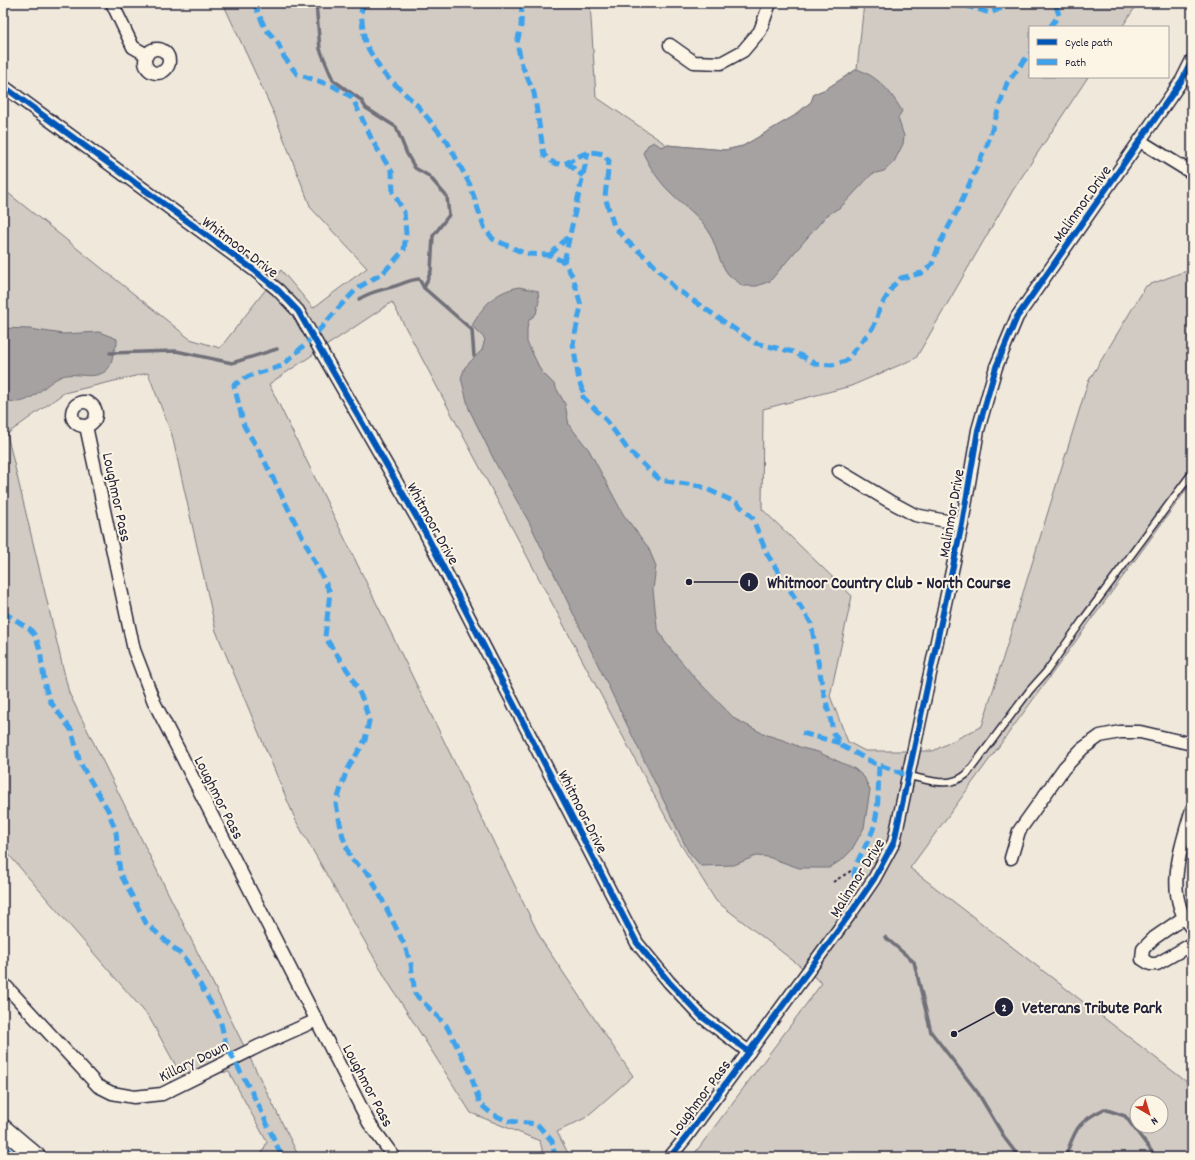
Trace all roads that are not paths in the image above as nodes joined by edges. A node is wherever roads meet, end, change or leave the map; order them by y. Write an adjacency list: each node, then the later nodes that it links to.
1 (112, 3): 4 (street)
2 (770, 3): 3 (street)
3 (670, 45)
4 (147, 55)
5 (1192, 60): 7 (street, Malinmor Drive)
6 (3, 86): 22 (street, Whitmoor Drive)
7 (1140, 141): 8 (street); 12 (street, Malinmor Drive)
8 (1192, 173)
9 (86, 426): 21 (street, Loughmor Pass)
10 (839, 471): 12 (street)
11 (1192, 473): 14 (lane)
12 (962, 524): 14 (street, Malinmor Drive)
13 (1192, 744): 16 (street)
14 (909, 776): 22 (street, Malinmor Drive)
15 (1192, 809): 17 (street)
16 (1011, 858)
17 (1183, 918): 18 (street); 19 (street)
18 (1192, 929)
19 (1192, 944)
20 (3, 982): 21 (street, Killary Down)
21 (317, 1020): 25 (street, Loughmor Pass)
22 (749, 1052): 26 (street, Loughmor Pass)
23 (3, 1128): 24 (main road)
24 (37, 1157)
25 (394, 1157)
26 (670, 1157)

